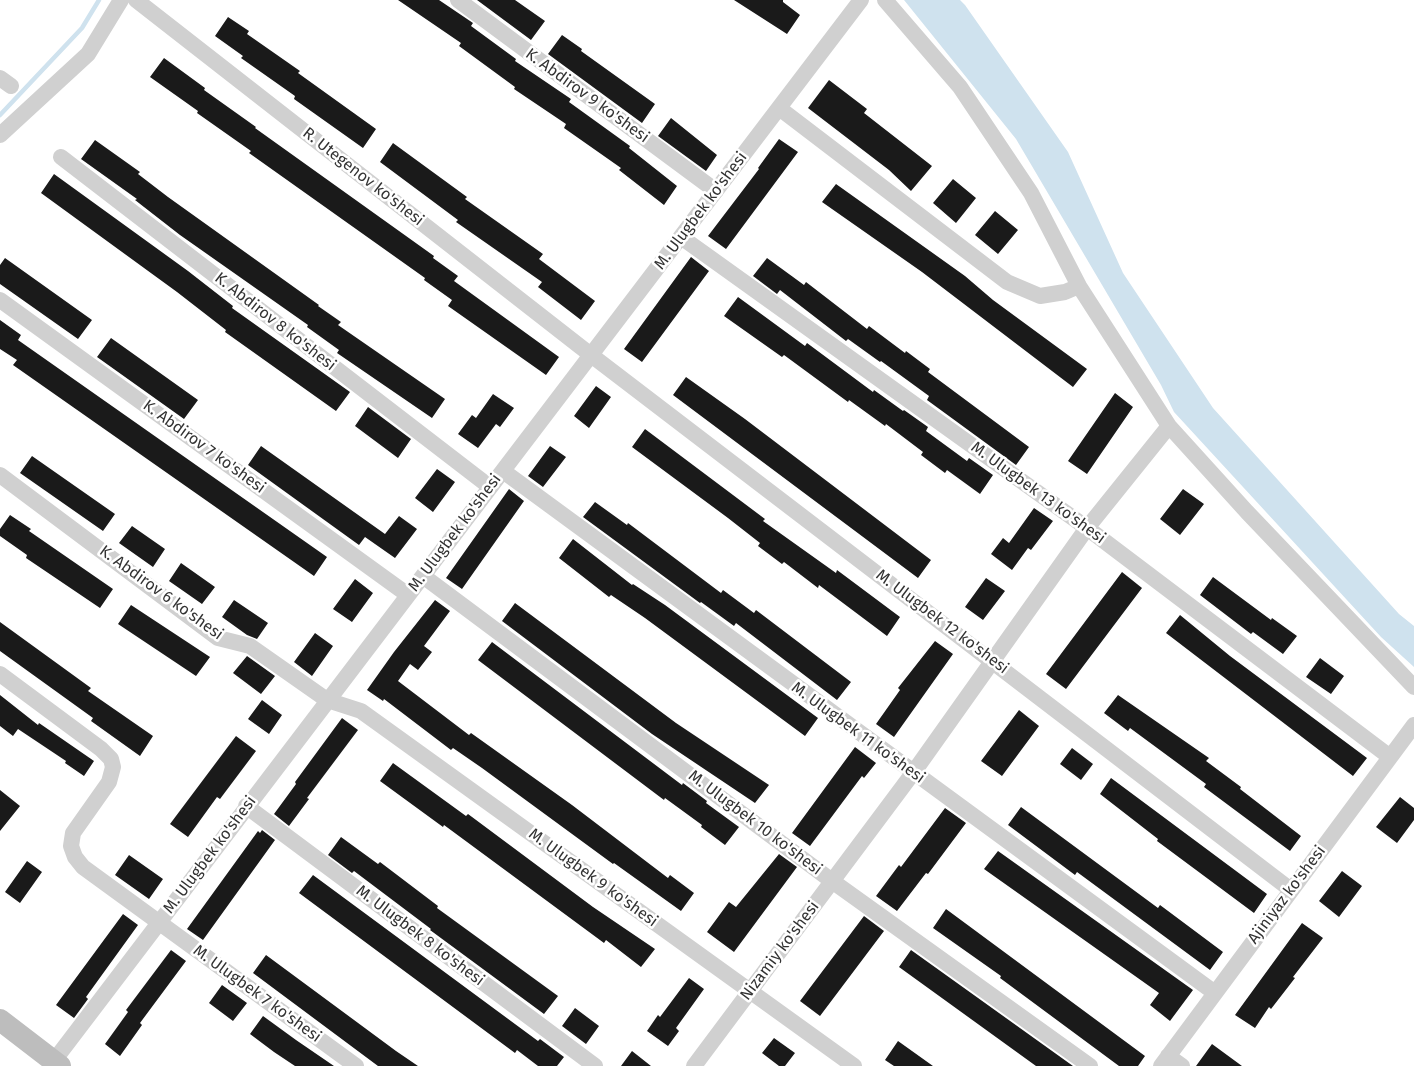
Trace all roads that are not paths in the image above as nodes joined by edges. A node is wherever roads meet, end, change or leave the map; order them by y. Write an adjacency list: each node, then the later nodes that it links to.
1 (121, 0): 7 (street)
2 (136, 0): 13 (street, R. Utegenov ko'shesi)
3 (458, 0): 9 (street, K. Abdirov 9 ko'shesi)
4 (861, 0): 6 (street, M. Ulugbek ko'shesi)
5 (885, 0): 11 (street)
6 (779, 108): 9 (street, M. Ulugbek ko'shesi); 11 (street)
7 (0, 136)
8 (61, 157): 17 (street, K. Abdirov 8 ko'shesi)
9 (716, 191): 10 (street, M. Ulugbek ko'shesi)
10 (681, 237): 13 (street, M. Ulugbek ko'shesi); 18 (street, M. Ulugbek 13 ko'shesi)
11 (1079, 286): 14 (street)
12 (0, 300): 20 (street, K. Abdirov 7 ko'shesi)
13 (590, 355): 15 (street, M. Ulugbek ko'shesi); 21 (street, M. Ulugbek 12 ko'shesi)
14 (1169, 426): 18 (street, Nizamiy ko'shesi); 23 (street)
15 (503, 471): 17 (street, M. Ulugbek ko'shesi); 27 (street, M. Ulugbek 11 ko'shesi)
16 (0, 475): 24 (street, K. Abdirov 6 ko'shesi)
17 (490, 487): 19 (street, M. Ulugbek ko'shesi)
18 (1087, 528): 21 (street, Nizamiy ko'shesi); 26 (street, M. Ulugbek 13 ko'shesi)
19 (423, 576): 20 (street, M. Ulugbek ko'shesi); 29 (street, M. Ulugbek 10 ko'shesi)
20 (408, 595): 24 (street, M. Ulugbek ko'shesi)
21 (993, 661): 27 (street, Nizamiy ko'shesi); 30 (street, M. Ulugbek 12 ko'shesi)
22 (0, 674): 31 (street, M. Ulugbek 7 ko'shesi)
23 (1414, 687)
24 (327, 700): 28 (street, M. Ulugbek ko'shesi); 32 (street, M. Ulugbek 9 ko'shesi)
25 (1414, 725): 26 (street, Ajiniyaz ko'shesi)
26 (1390, 757): 30 (street, Ajiniyaz ko'shesi)
27 (913, 774): 29 (street, Nizamiy ko'shesi); 33 (street, M. Ulugbek 11 ko'shesi)
28 (246, 806): 31 (street, M. Ulugbek ko'shesi); 38 (street, M. Ulugbek 8 ko'shesi)
29 (832, 881): 32 (street, Nizamiy ko'shesi); 41 (street, M. Ulugbek 10 ko'shesi)
30 (1291, 890): 33 (street, Ajiniyaz ko'shesi)
31 (158, 923): 36 (street, M. Ulugbek ko'shesi); 37 (street, M. Ulugbek 7 ko'shesi)
32 (750, 990): 39 (street, Nizamiy ko'shesi); 40 (street, M. Ulugbek 9 ko'shesi)
33 (1214, 993): 35 (street, Ajiniyaz ko'shesi)
34 (0, 1020): 36 (street)
35 (1164, 1061): 42 (street)
36 (55, 1064)
37 (356, 1066)
38 (595, 1066)
39 (694, 1066)
40 (854, 1066)
41 (1090, 1066)
42 (1182, 1066)

